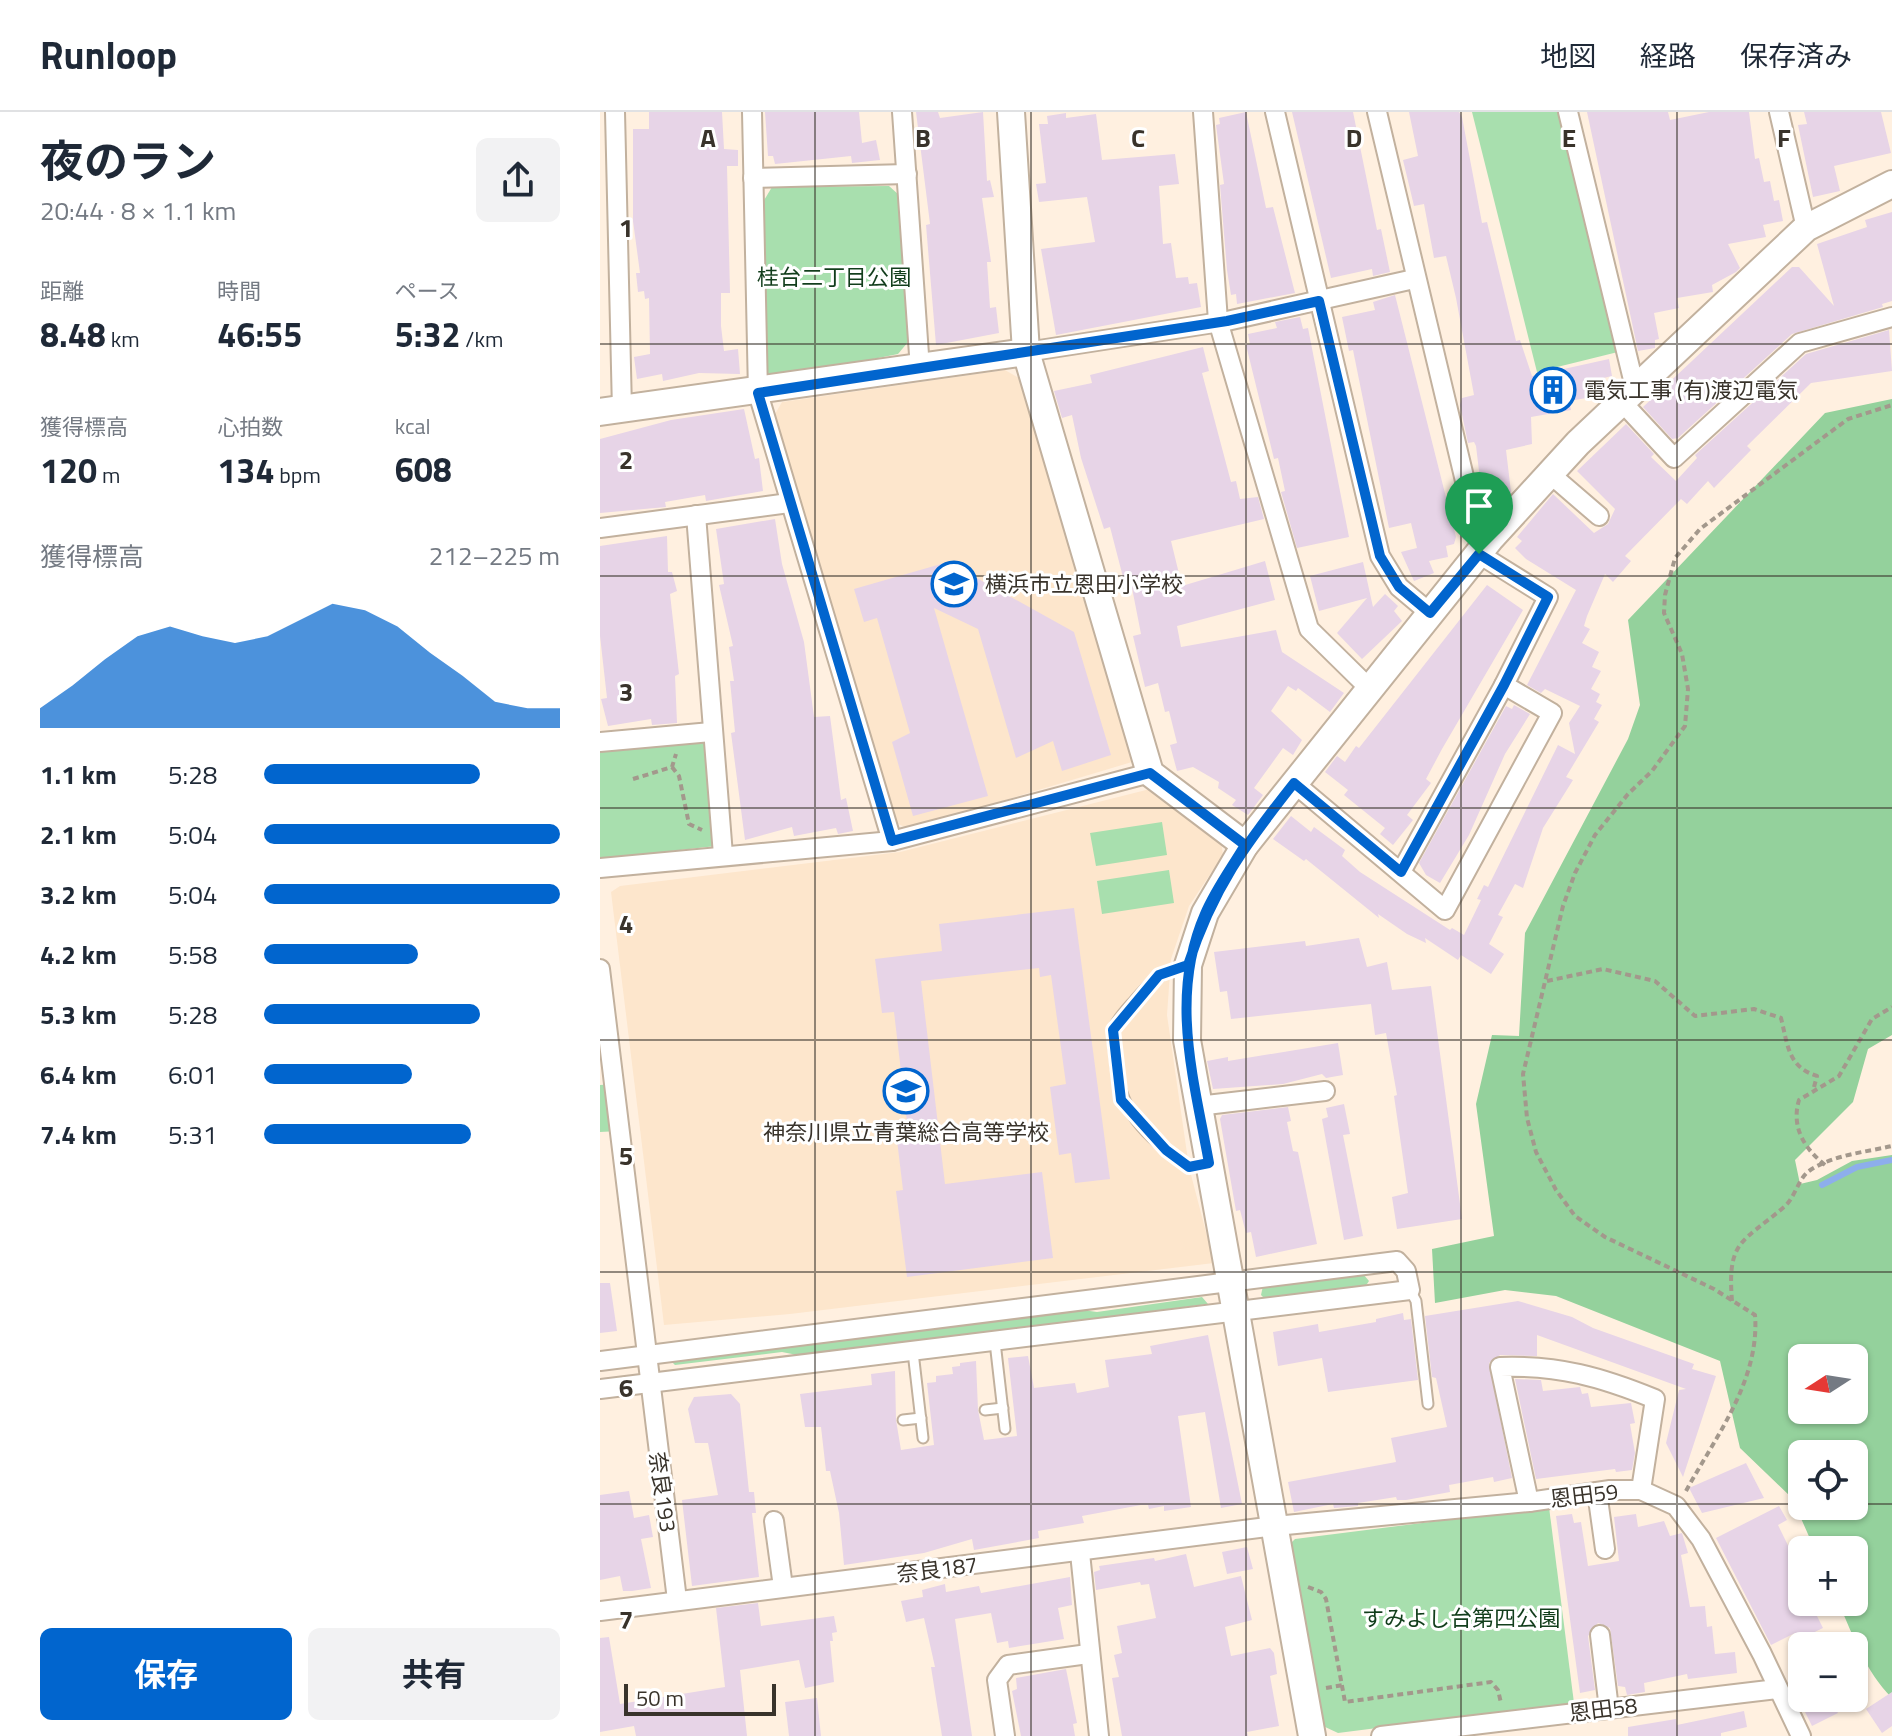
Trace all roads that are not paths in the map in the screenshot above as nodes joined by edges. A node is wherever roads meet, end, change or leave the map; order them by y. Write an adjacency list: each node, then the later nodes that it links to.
1 (615, 112): 22 (street)
2 (752, 112): 11 (street)
3 (902, 112): 10 (street)
4 (1011, 112): 18 (street)
5 (1203, 112): 17 (street)
6 (1275, 112): 15 (street)
7 (1377, 112): 14 (street)
8 (1568, 112): 21 (street)
9 (1779, 112): 13 (street)
10 (907, 174): 11 (street); 19 (street)
11 (753, 178): 20 (street)
12 (1892, 184): 13 (street)
13 (1806, 228): 21 (street)
14 (1414, 279): 15 (street); 28 (street)
15 (1319, 301): 17 (street); 29 (street)
16 (1892, 317): 21 (street)
17 (1218, 321): 18 (street); 31 (street)
18 (1026, 352): 19 (street); 34 (street)
19 (920, 369): 20 (street)
20 (758, 393): 22 (street); 24 (street)
21 (1628, 395): 23 (street)
22 (611, 411)
23 (1549, 473): 25 (street); 28 (street)
24 (789, 503): 26 (street); 36 (street)
25 (1586, 513)
26 (696, 515): 27 (street); 32 (street)
27 (600, 528)
28 (1484, 546): 29 (street); 30 (street)
29 (1430, 613): 31 (street)
30 (1504, 685): 40 (street); 40 (street)
31 (1369, 688): 35 (street)
32 (711, 732): 33 (street); 38 (street)
33 (600, 742)
34 (1150, 773): 36 (street); 37 (street)
35 (1294, 783): 37 (street); 40 (street)
36 (892, 841): 38 (street)
37 (1245, 845): 41 (street)
38 (723, 855): 39 (street)
39 (600, 868)
40 (1401, 872)
41 (1188, 965): 45 (street); 46 (lane)
42 (600, 969): 43 (street, 奈良193)
43 (601, 994): 52 (street, 奈良193)
44 (1314, 1099): 45 (street)
45 (1198, 1106): 46 (street)
46 (1209, 1163): 47 (street)
47 (1230, 1282): 48 (street); 49 (street); 52 (street)
48 (1410, 1290): 49 (street); 56 (lane)
49 (1236, 1313): 50 (street); 67 (street)
50 (995, 1342): 51 (street); 57 (lane)
51 (913, 1352): 54 (street); 59 (lane)
52 (646, 1356): 53 (street); 54 (street, 奈良193)
53 (600, 1361)
54 (649, 1383): 55 (street); 71 (street, 奈良193)
55 (600, 1389)
56 (1428, 1404)
57 (1003, 1408): 58 (lane); 61 (lane)
58 (985, 1410)
59 (921, 1418): 60 (lane); 62 (lane)
60 (903, 1420)
61 (1005, 1429)
62 (923, 1438)
63 (1641, 1490): 64 (street, 恩田59); 65 (street); 75 (street, 恩田59)
64 (1597, 1492): 65 (street, 恩田59); 68 (street)
65 (1529, 1502): 67 (street, 恩田59)
66 (774, 1521): 70 (street)
67 (1275, 1526): 69 (street, 奈良187); 79 (street)
68 (1605, 1549)
69 (1080, 1553): 70 (street, 奈良187); 74 (street)
70 (783, 1587): 71 (street, 奈良187)
71 (677, 1600): 72 (street, 奈良187)
72 (600, 1611)
73 (1600, 1635): 76 (street)
74 (1088, 1654): 77 (street); 78 (street)
75 (1777, 1689): 76 (street, 恩田58); 81 (street, 恩田59)
76 (1609, 1709): 80 (street, 恩田58)
77 (1005, 1736)
78 (1099, 1736)
79 (1312, 1736)
80 (1381, 1736)
81 (1801, 1736)

